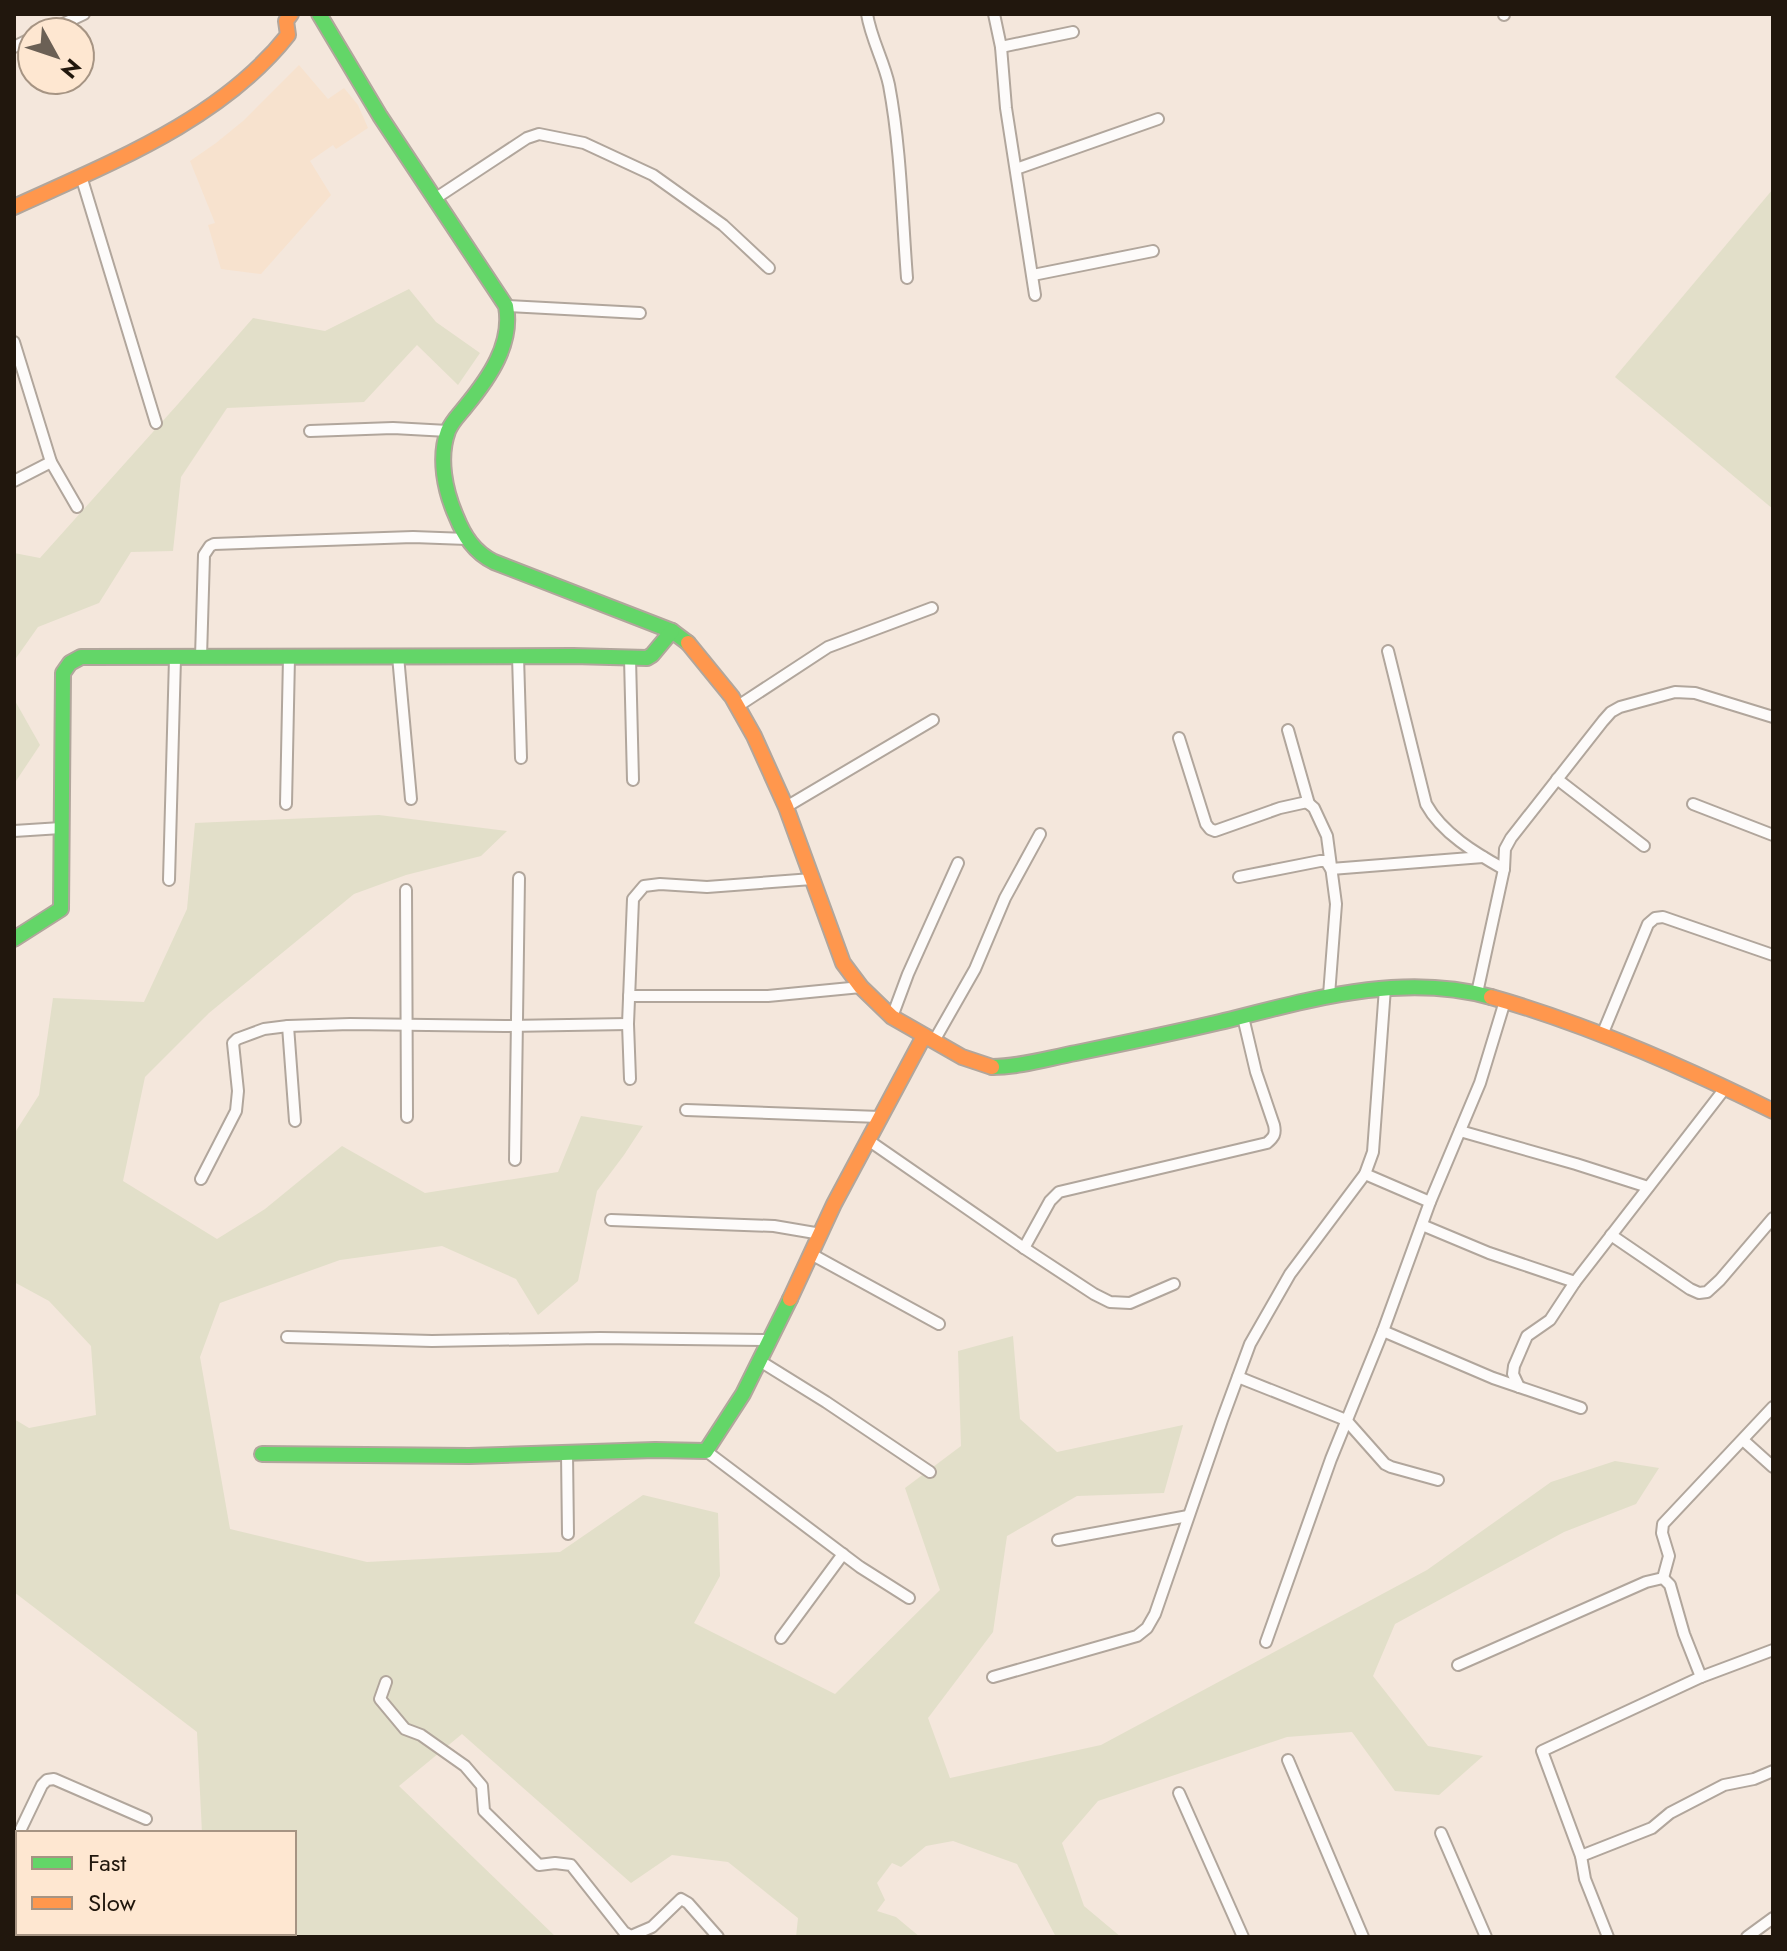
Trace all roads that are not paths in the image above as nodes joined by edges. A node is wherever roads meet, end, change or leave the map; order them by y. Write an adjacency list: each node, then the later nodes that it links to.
1 (319, 14): 10 (street)
2 (867, 14): 15 (street)
3 (994, 14): 6 (street)
4 (292, 16): 9 (street)
5 (1073, 32): 6 (street)
6 (1001, 47): 8 (street)
7 (1158, 119): 8 (street)
8 (1016, 169): 14 (street)
9 (81, 176): 11 (street); 21 (street)
10 (436, 198): 13 (street); 17 (street)
11 (14, 207)
12 (1153, 251): 14 (street)
13 (769, 268)
14 (1033, 275): 16 (street)
15 (907, 278)
16 (1035, 295)
17 (506, 306): 18 (street); 23 (street)
18 (640, 313)
19 (14, 342): 20 (street)
20 (16, 360): 24 (street)
21 (156, 423)
22 (310, 431): 23 (street)
23 (448, 431): 27 (street)
24 (51, 462): 25 (street); 26 (street)
25 (14, 481)
26 (77, 507)
27 (467, 539): 29 (street); 33 (street)
28 (932, 608): 37 (street)
29 (672, 631): 36 (street); 37 (street)
30 (1388, 651): 55 (street)
31 (398, 656): 32 (street); 34 (street); 45 (street)
32 (518, 656): 36 (street); 42 (street)
33 (201, 657): 34 (street); 35 (street)
34 (289, 657): 46 (street)
35 (175, 658): 50 (street); 62 (street)
36 (630, 658): 44 (street)
37 (738, 706): 49 (street)
38 (1773, 717): 43 (street)
39 (933, 720): 49 (street)
40 (1288, 730): 47 (street)
41 (1179, 738): 47 (street)
42 (521, 758)
43 (1557, 779): 54 (street); 58 (street)
44 (633, 780)
45 (411, 799)
46 (286, 804)
47 (1309, 804): 57 (street)
48 (1693, 804): 53 (street)
49 (786, 807): 61 (street)
50 (61, 828): 51 (street); 64 (street)
51 (14, 831)
52 (1040, 834): 79 (street)
53 (1773, 835)
54 (1644, 846)
55 (1483, 857): 57 (street); 58 (street)
56 (958, 863): 72 (street)
57 (1331, 869): 59 (street); 69 (street)
58 (1504, 869): 68 (street)
59 (1239, 877)
60 (519, 878): 77 (street)
61 (812, 879): 66 (street); 70 (street)
62 (169, 880)
63 (406, 890): 75 (street)
64 (14, 939)
65 (1773, 955): 78 (street)
66 (861, 987): 70 (street); 72 (street)
67 (1385, 988): 68 (street); 69 (street); 90 (street)
68 (1477, 993): 71 (street)
69 (1329, 995): 73 (street)
70 (629, 996): 74 (street)
71 (1505, 1001): 78 (street); 87 (street)
72 (892, 1017): 79 (street)
73 (1243, 1017): 79 (street); 99 (street)
74 (628, 1024): 77 (street); 80 (street)
75 (407, 1025): 76 (street); 77 (street); 84 (street)
76 (288, 1026): 86 (street); 91 (street)
77 (518, 1026): 89 (street)
78 (1602, 1035): 81 (street)
79 (929, 1038): 85 (street)
80 (630, 1079)
81 (1726, 1087): 83 (street); 92 (street)
82 (686, 1110): 85 (street)
83 (1773, 1111)
84 (407, 1117)
85 (880, 1117): 88 (street)
86 (295, 1121)
87 (1460, 1131): 92 (street); 93 (street)
88 (868, 1140): 97 (street); 99 (street)
89 (515, 1160)
90 (1365, 1174): 93 (street); 108 (street)
91 (201, 1179)
92 (1648, 1187): 98 (street)
93 (1430, 1202): 96 (street)
94 (1773, 1218): 98 (street)
95 (611, 1220): 97 (street)
96 (1422, 1225): 101 (street); 104 (street)
97 (821, 1234): 100 (street)
98 (1611, 1235): 101 (street)
99 (1024, 1248): 102 (street)
100 (811, 1254): 103 (street); 106 (street)
101 (1575, 1282): 109 (street)
102 (1174, 1284)
103 (939, 1324)
104 (1383, 1331): 109 (street); 112 (street)
105 (287, 1337): 106 (street)
106 (770, 1340): 107 (street)
107 (760, 1361): 114 (street); 118 (street)
108 (1238, 1377): 112 (street); 120 (street)
109 (1519, 1387): 111 (street)
110 (1773, 1407): 113 (street)
111 (1581, 1408)
112 (1346, 1420): 119 (street); 127 (street)
113 (1743, 1440): 117 (street); 124 (street)
114 (706, 1451): 115 (street); 123 (street)
115 (567, 1453): 116 (street); 121 (street)
116 (262, 1454)
117 (1773, 1467)
118 (930, 1472)
119 (1438, 1480)
120 (1188, 1516): 122 (street); 130 (street)
121 (568, 1534)
122 (1058, 1540)
123 (843, 1554): 125 (street); 126 (street)
124 (1663, 1578): 129 (street); 131 (street)
125 (909, 1598)
126 (781, 1638)
127 (1266, 1642)
128 (1773, 1650): 131 (street)
129 (1458, 1665)
130 (993, 1677)
131 (1701, 1677): 139 (street)
132 (386, 1682): 142 (street)
133 (1288, 1760): 144 (street)
134 (1773, 1771): 139 (street)
135 (1179, 1793): 143 (street)
136 (146, 1819): 137 (street)
137 (21, 1831)
138 (1441, 1833): 145 (street)
139 (1581, 1856): 146 (street)
140 (1773, 1918): 141 (street)
141 (1763, 1932): 147 (street)
142 (718, 1937)
143 (1243, 1937)
144 (1363, 1937)
145 (1486, 1937)
146 (1608, 1937)
147 (1747, 1937)

